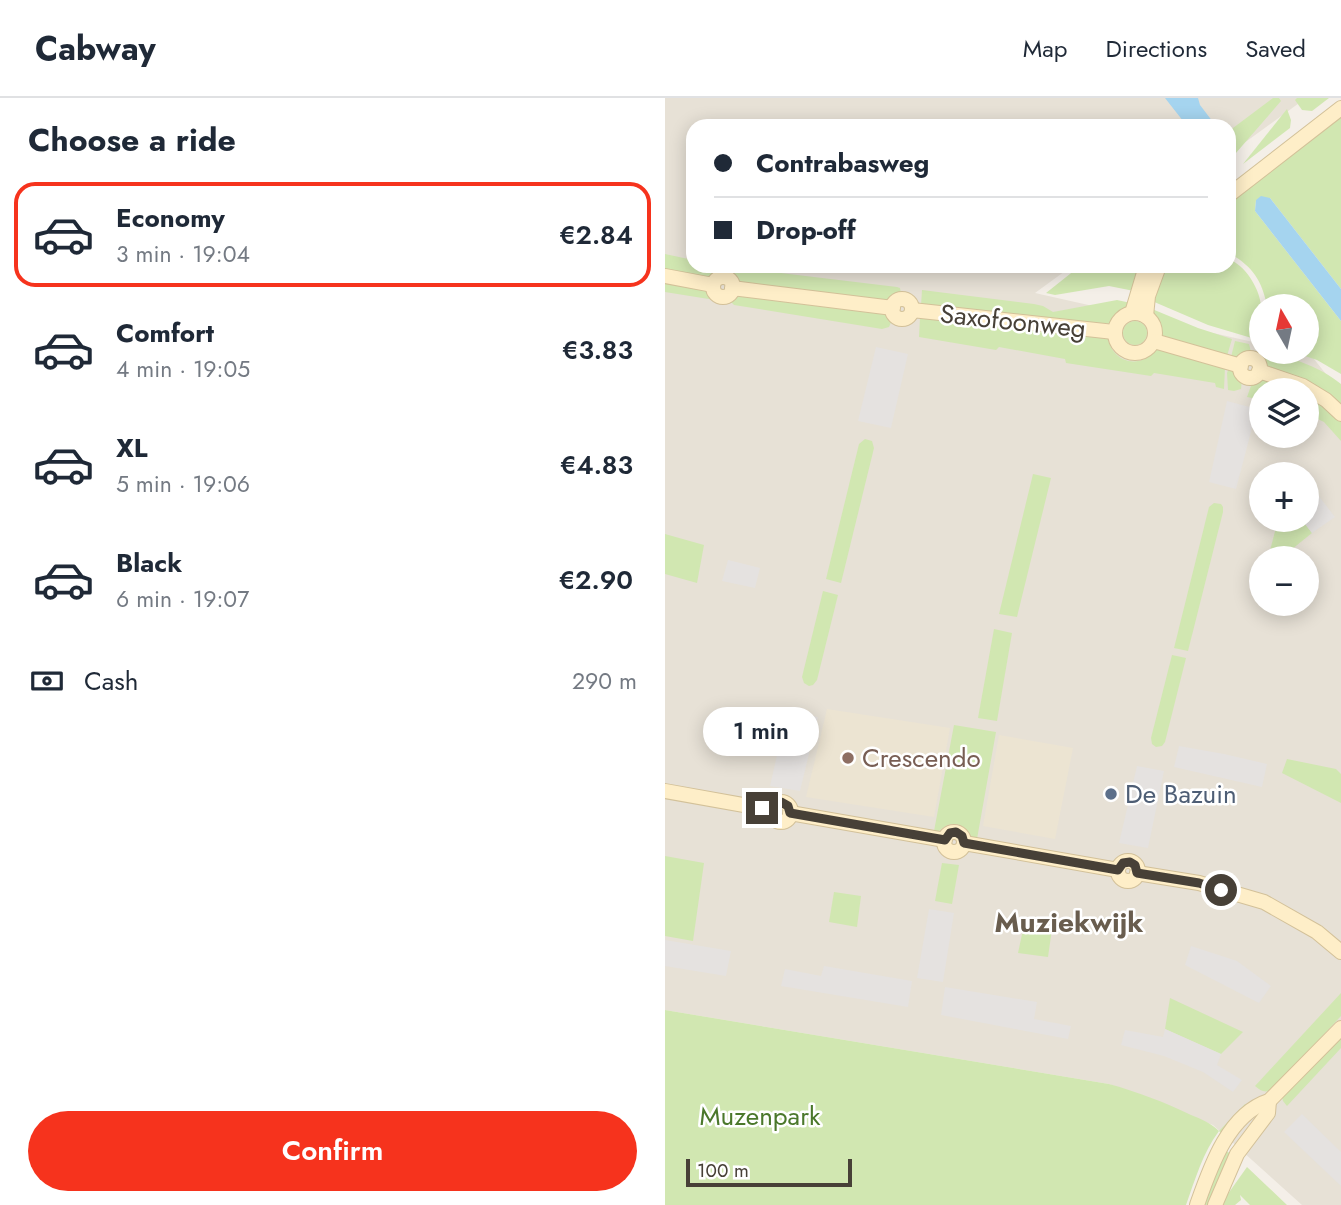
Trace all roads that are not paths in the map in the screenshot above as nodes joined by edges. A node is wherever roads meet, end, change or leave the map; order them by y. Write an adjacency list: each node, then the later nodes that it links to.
1 (1340, 98): 3 (street)
2 (1341, 108): 4 (street)
3 (1236, 179)
4 (1236, 190)
5 (1145, 273): 8 (street)
6 (1156, 273): 8 (street)
7 (665, 276): 9 (street, Saxofoonweg)
8 (1139, 315): 9 (street); 10 (street)
9 (1114, 332): 10 (street)
10 (1154, 341): 11 (street)
11 (1341, 414)
12 (665, 792): 13 (street)
13 (1341, 952)
14 (1341, 1028): 15 (street)
15 (1269, 1101): 16 (street); 17 (street)
16 (1197, 1205)
17 (1215, 1205)

